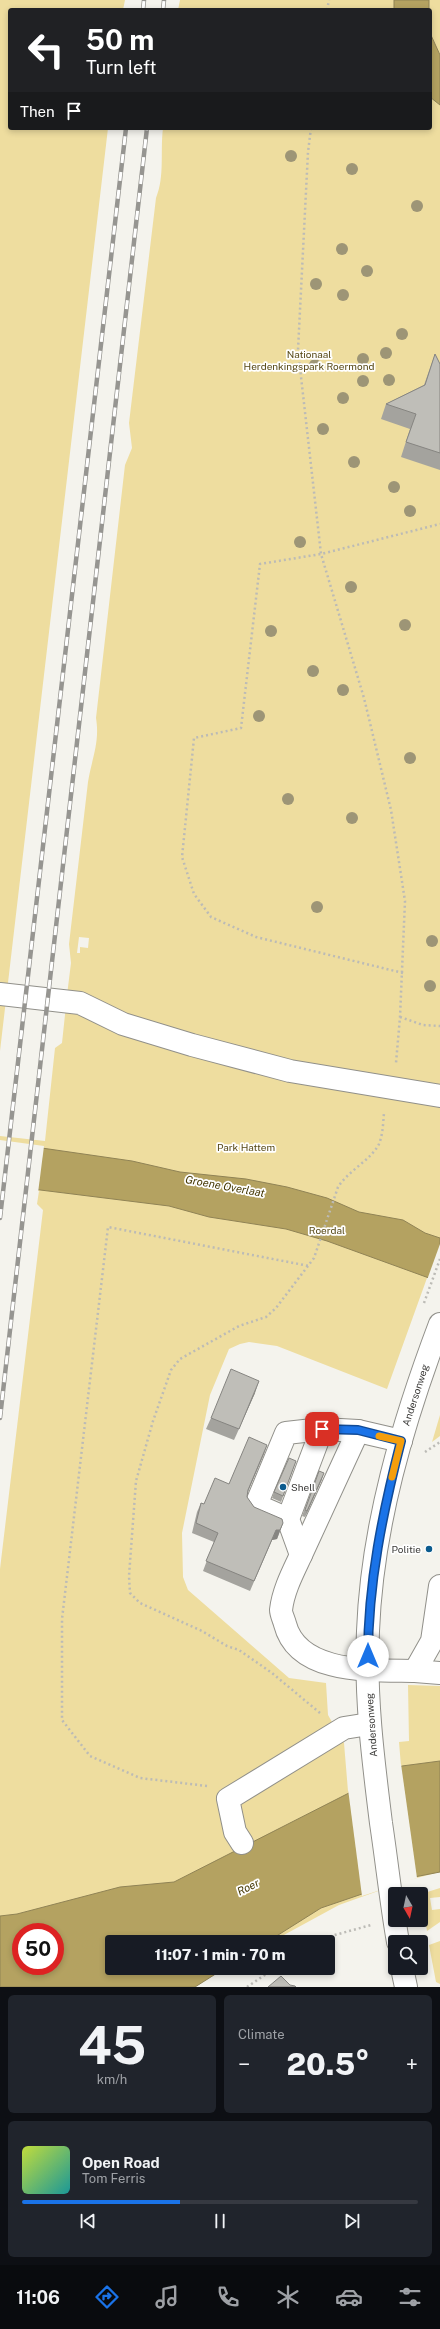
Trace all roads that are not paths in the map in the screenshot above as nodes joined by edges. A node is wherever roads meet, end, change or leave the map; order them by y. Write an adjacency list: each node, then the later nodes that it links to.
1 (0, 994): 2 (main road)
2 (440, 1096)
3 (440, 1324): 6 (main road, Andersonweg)
4 (322, 1429): 5 (main road); 7 (main road); 7 (main road)
5 (358, 1430): 6 (main road); 8 (main road)
6 (401, 1441): 10 (main road, Andersonweg)
7 (288, 1519): 8 (main road)
8 (301, 1555): 10 (main road)
9 (440, 1586): 11 (main road)
10 (368, 1669): 11 (main road); 13 (main road, Andersonweg)
11 (415, 1672): 12 (main road)
12 (440, 1673)
13 (369, 1724): 14 (main road); 15 (main road, Andersonweg)
14 (242, 1843)
15 (397, 1935)
16 (403, 1975): 17 (main road)
17 (406, 1987)

